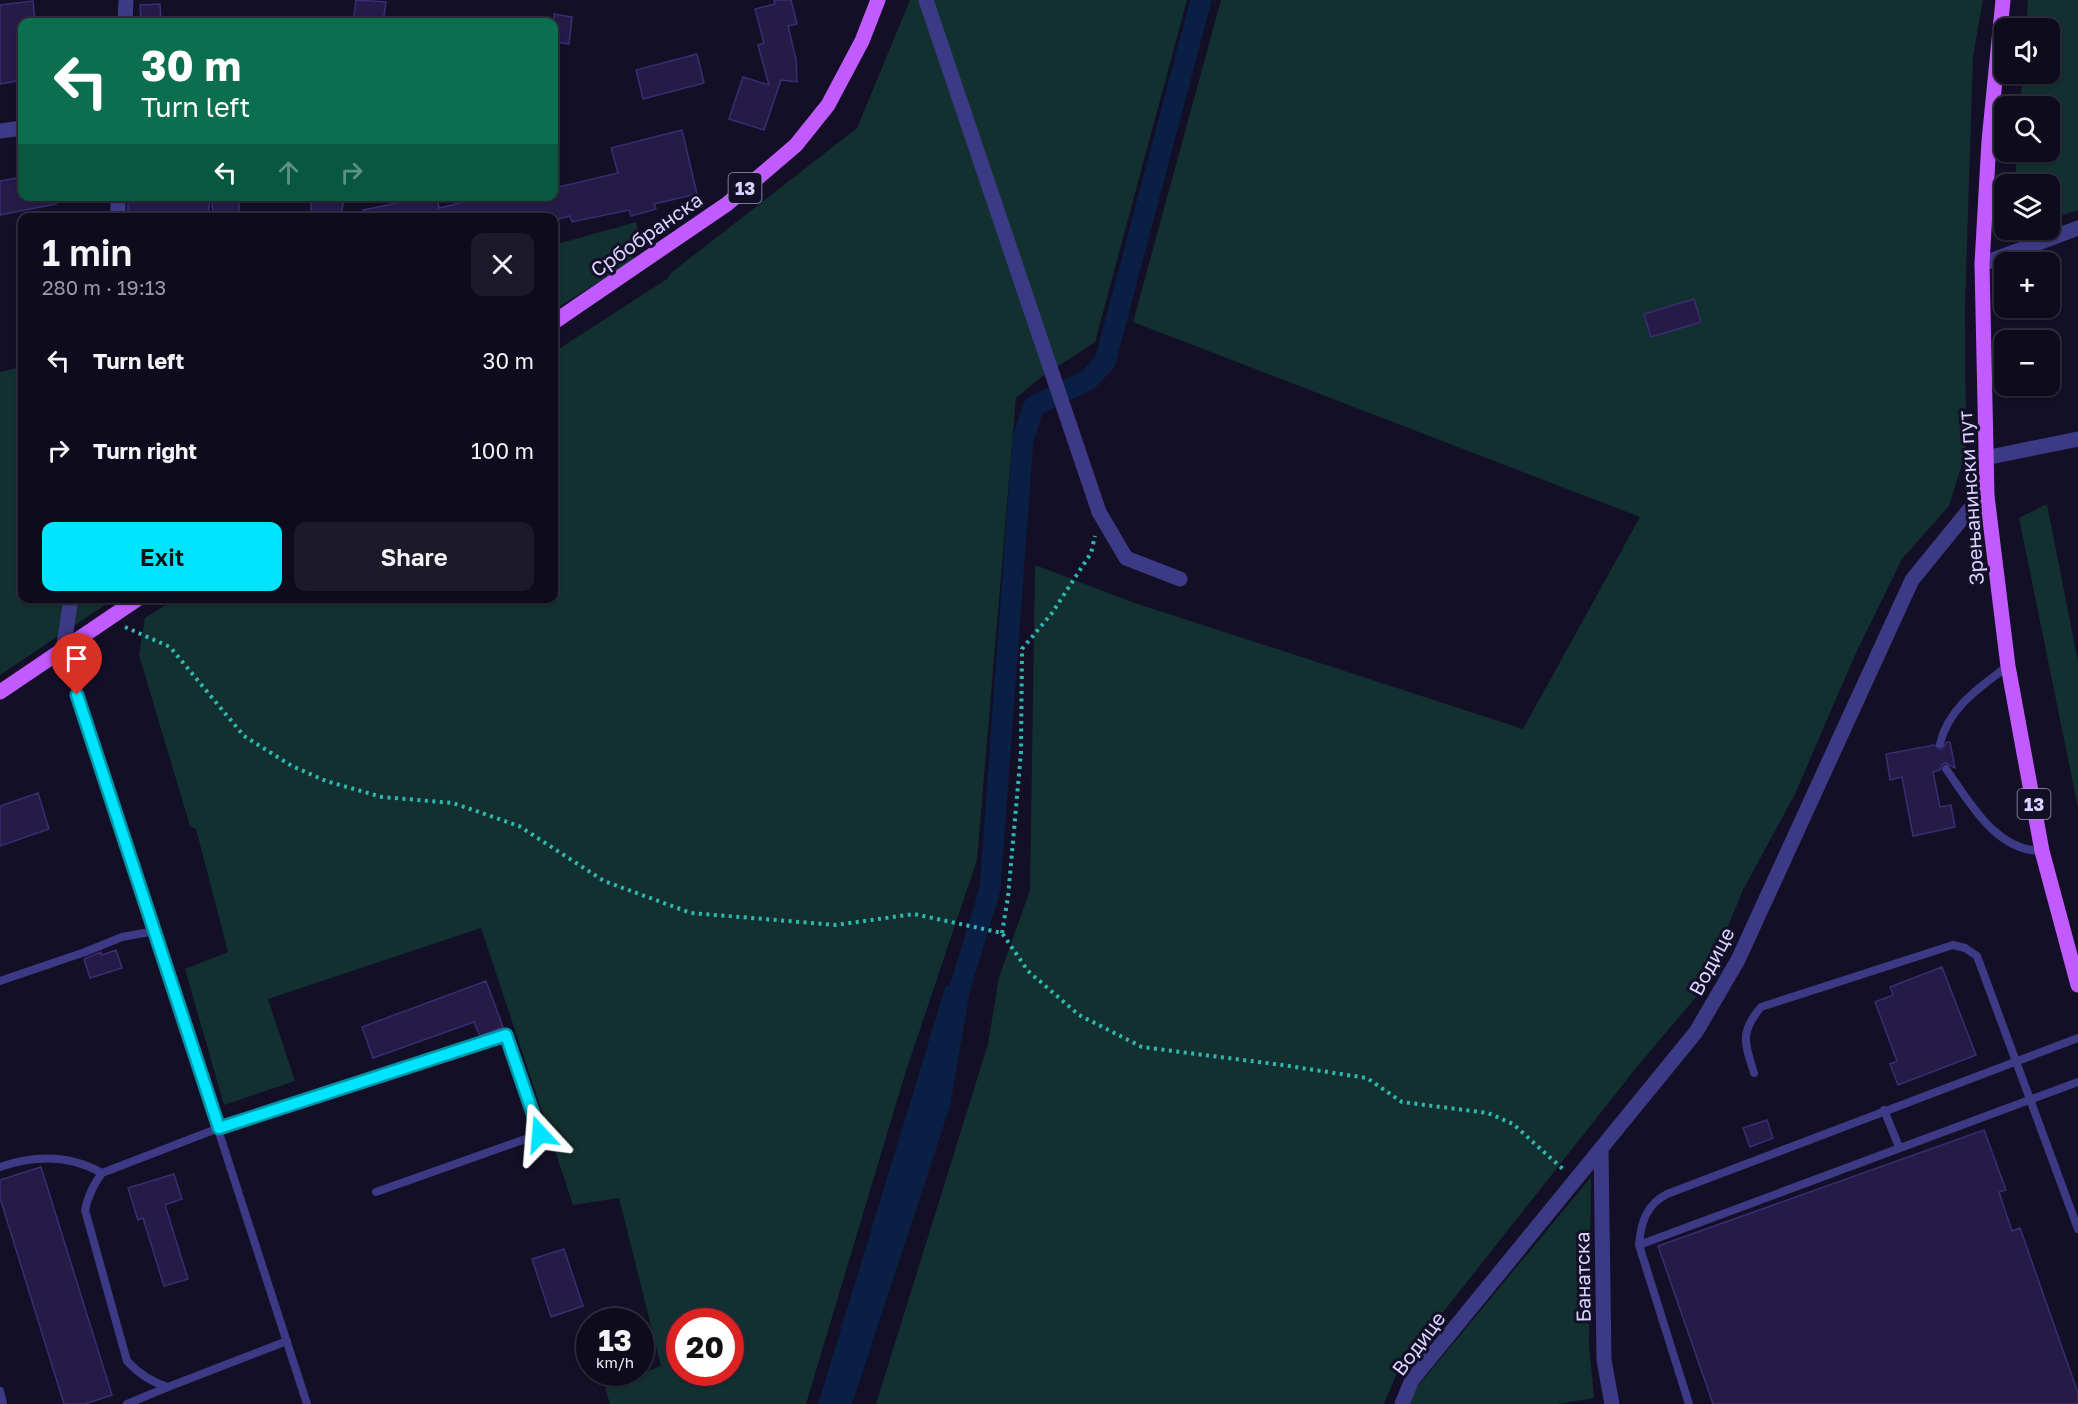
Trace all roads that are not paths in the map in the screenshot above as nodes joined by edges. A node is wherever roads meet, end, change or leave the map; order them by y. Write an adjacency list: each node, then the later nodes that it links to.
1 (126, 0): 5 (street)
2 (878, 0): 10 (main road, Србобранска / 13)
3 (926, 0): 14 (street)
4 (2003, 0): 9 (main road, Зрењанински пут / 13)
5 (125, 18)
6 (18, 129): 7 (street)
7 (0, 131)
8 (2078, 228): 9 (street)
9 (1982, 264): 12 (main road, Зрењанински пут / 13)
10 (558, 319)
11 (2078, 439): 12 (street)
12 (1985, 458): 13 (main road, Зрењанински пут / 13)
13 (1987, 496): 18 (main road, Зрењанински пут / 13); 34 (street, Водице)
14 (1180, 579)
15 (70, 603): 17 (street)
16 (132, 603): 17 (main road)
17 (63, 651): 19 (main road); 23 (lane)
18 (2008, 666): 20 (lane); 22 (main road, Зрењанински пут / 13)
19 (0, 692)
20 (1940, 744)
21 (1946, 769): 22 (lane)
22 (2042, 851): 25 (main road, Зрењанински пут / 13)
23 (155, 931): 24 (lane); 32 (lane)
24 (0, 981)
25 (2078, 986)
26 (2078, 1038): 27 (lane)
27 (2015, 1062): 28 (lane); 30 (lane); 31 (lane)
28 (1754, 1073)
29 (2078, 1082): 30 (lane)
30 (2029, 1100): 33 (lane); 38 (lane)
31 (1884, 1110): 33 (lane); 39 (lane)
32 (219, 1128): 36 (lane); 37 (lane); 40 (lane)
33 (1899, 1147): 39 (lane)
34 (1602, 1149): 46 (street, Водице); 47 (street, Банатска)
35 (0, 1167): 36 (lane)
36 (102, 1173): 41 (lane)
37 (376, 1192)
38 (2078, 1229)
39 (1639, 1245): 48 (lane)
40 (287, 1341): 41 (lane); 45 (lane)
41 (168, 1387): 44 (lane)
42 (0, 1391): 43 (lane)
43 (3, 1404)
44 (127, 1404)
45 (307, 1404)
46 (1402, 1404)
47 (1612, 1404)
48 (1689, 1404)

